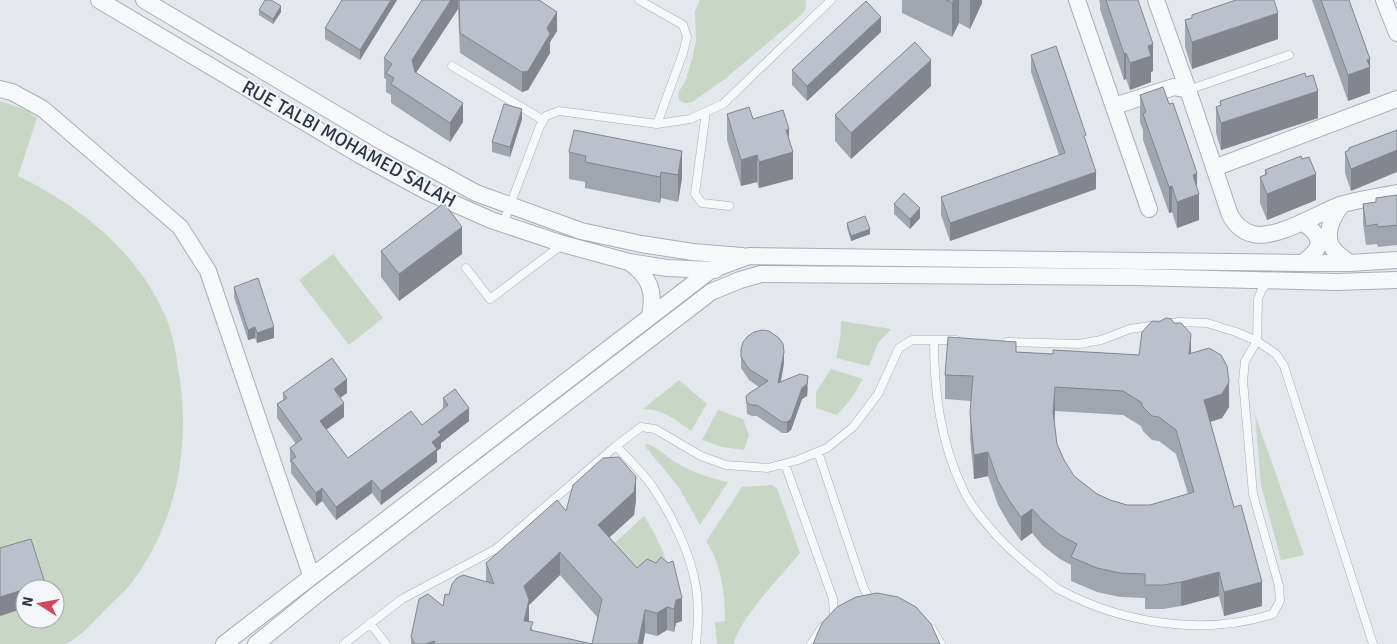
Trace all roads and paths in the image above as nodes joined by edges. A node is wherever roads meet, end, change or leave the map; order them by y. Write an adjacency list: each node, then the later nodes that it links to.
1 (99, 0): 25 (street, RUE TALBI MOHAMED SALAH)
2 (144, 0): 20 (street, RUE TALBI MOHAMED SALAH)
3 (639, 0): 17 (lane)
4 (831, 0): 15 (lane)
5 (1077, 0): 14 (street)
6 (1156, 0): 12 (street)
7 (1384, 0): 8 (street)
8 (1397, 33)
9 (1289, 55): 12 (lane)
10 (452, 66): 16 (lane)
11 (0, 89): 50 (street)
12 (1188, 90): 14 (street); 18 (street)
13 (1397, 98): 18 (street)
14 (1114, 106): 23 (street)
15 (706, 112): 17 (lane); 22 (lane)
16 (543, 120): 17 (lane); 20 (lane)
17 (657, 124)
18 (1214, 168): 24 (street)
19 (1397, 193): 21 (street)
20 (511, 205): 25 (lane); 28 (street, RUE TALBI MOHAMED SALAH)
21 (1342, 205): 26 (street); 26 (street)
22 (729, 206)
23 (1149, 209)
24 (1302, 222): 26 (street); 26 (street)
25 (503, 224): 27 (street, RUE TALBI MOHAMED SALAH)
26 (1323, 231): 32 (street); 33 (street)
27 (563, 244): 31 (street, RUE TALBI MOHAMED SALAH); 34 (lane)
28 (685, 251): 29 (street, RUE TALBI MOHAMED SALAH); 35 (street)
29 (749, 256): 32 (street, RUE TALBI MOHAMED SALAH); 35 (street)
30 (1397, 260): 33 (street, RUE TALBI MOHAMED SALAH)
31 (629, 262): 35 (street, RUE TALBI MOHAMED SALAH); 42 (street)
32 (1302, 263): 33 (street, RUE TALBI MOHAMED SALAH)
33 (1350, 263)
34 (466, 268)
35 (711, 270): 36 (street, RUE TALBI MOHAMED SALAH); 40 (street); 42 (street)
36 (762, 274): 37 (street); 40 (street)
37 (1242, 279): 38 (street); 41 (lane)
38 (1270, 279): 39 (street); 41 (lane)
39 (1397, 280)
40 (711, 292): 55 (street)
41 (1258, 299): 45 (lane)
42 (650, 316): 50 (street)
43 (934, 340): 44 (lane); 45 (lane); 48 (lane)
44 (964, 340)
45 (1257, 341): 46 (lane); 61 (lane)
46 (1002, 342)
47 (616, 446): 49 (lane); 52 (lane); 58 (lane)
48 (818, 452): 49 (lane); 51 (lane)
49 (785, 464): 59 (lane)
50 (312, 575): 54 (street)
51 (874, 604)
52 (370, 623): 56 (lane); 57 (lane)
53 (926, 624): 60 (lane)
54 (224, 644)
55 (256, 644)
56 (344, 644)
57 (386, 644)
58 (696, 644)
59 (811, 644)
60 (941, 644)
61 (1373, 644)

